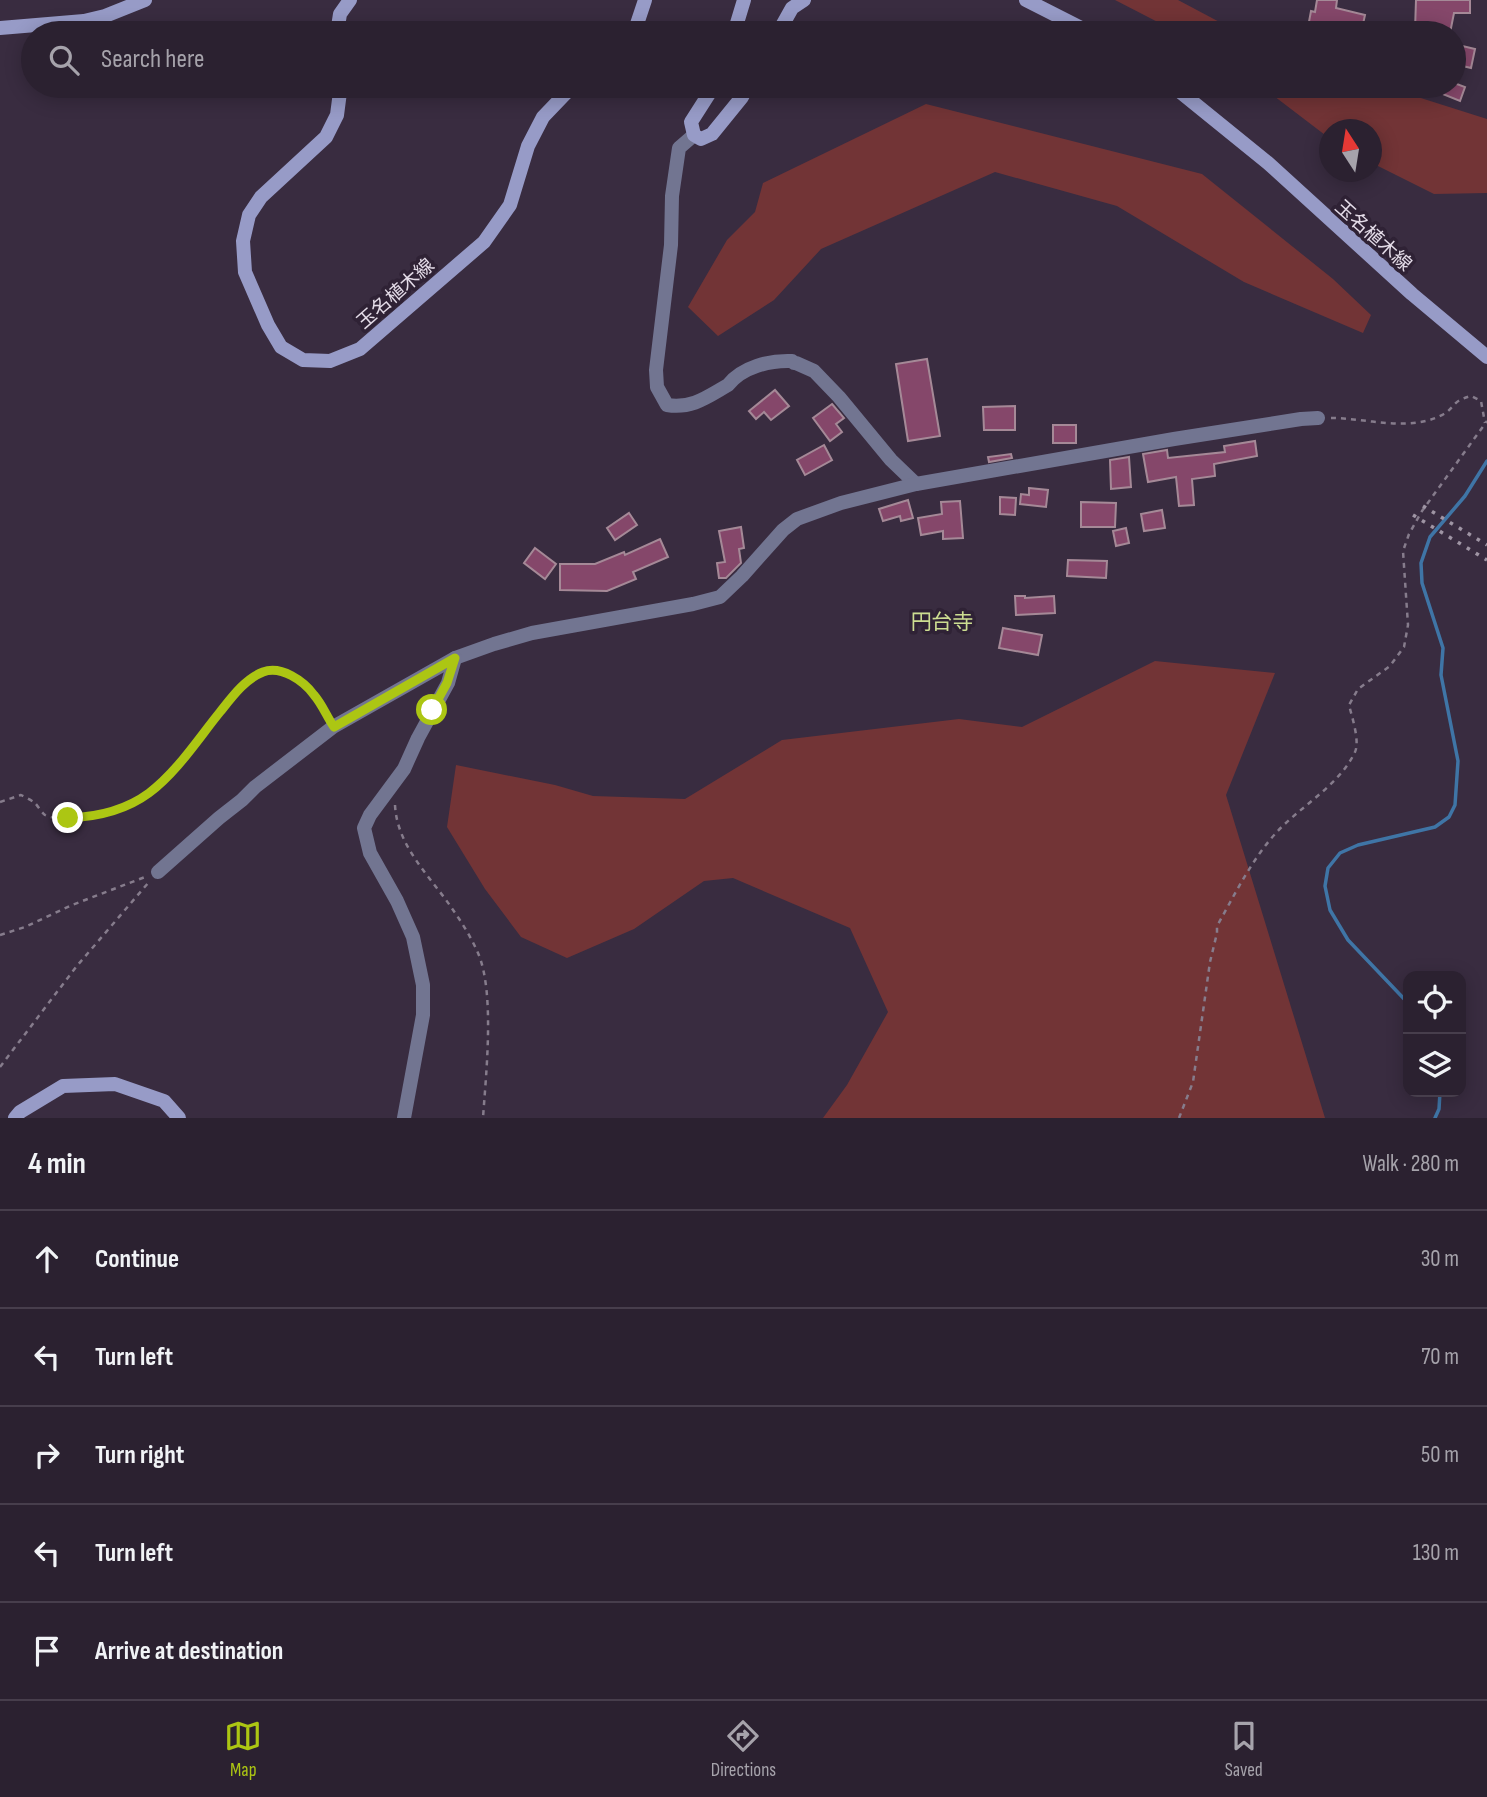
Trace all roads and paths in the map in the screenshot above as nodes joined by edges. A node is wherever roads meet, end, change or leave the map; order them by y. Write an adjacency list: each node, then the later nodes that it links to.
1 (145, 0): 7 (main road)
2 (350, 0): 8 (main road)
3 (645, 0): 9 (main road)
4 (744, 0): 10 (main road)
5 (804, 0): 11 (main road)
6 (1026, 0): 12 (main road)
7 (84, 21)
8 (339, 21)
9 (638, 21)
10 (738, 21)
11 (785, 21)
12 (1067, 21)
13 (21, 26): 14 (main road)
14 (0, 28)
15 (339, 98): 16 (main road, 玉名植木線)
16 (561, 98)
17 (706, 98): 20 (main road)
18 (741, 98): 20 (main road)
19 (1188, 98): 21 (main road, 玉名植木線)
20 (694, 135): 24 (street)
21 (1487, 357)
22 (1318, 418): 23 (path); 24 (street)
23 (1486, 422): 36 (path)
24 (916, 484): 25 (street)
25 (455, 658): 26 (street); 27 (street)
26 (334, 727): 28 (path); 29 (street)
27 (393, 785): 34 (street); 35 (path)
28 (0, 802)
29 (158, 872): 30 (path); 31 (path)
30 (0, 935)
31 (0, 1067)
32 (15, 1118): 33 (main road)
33 (179, 1118)
34 (404, 1118)
35 (483, 1118)
36 (1180, 1118)

